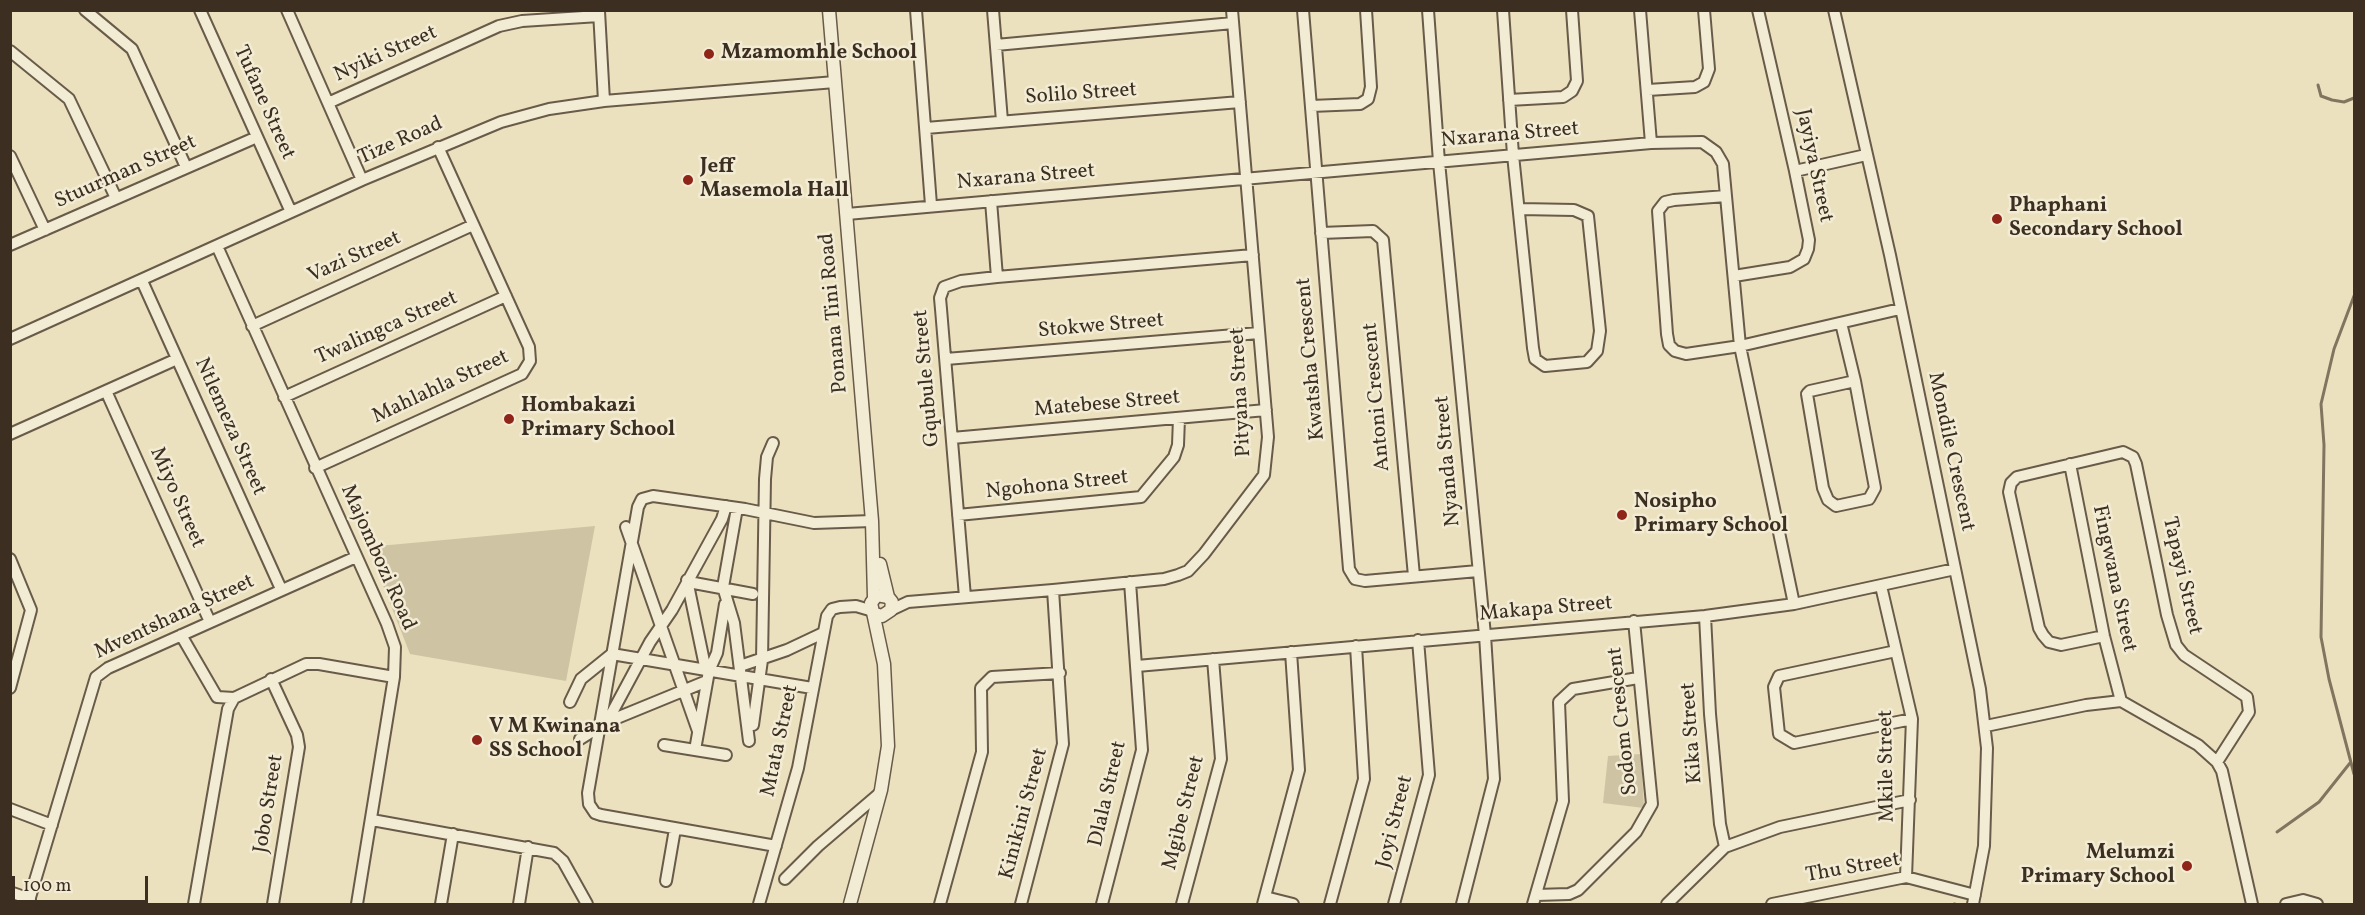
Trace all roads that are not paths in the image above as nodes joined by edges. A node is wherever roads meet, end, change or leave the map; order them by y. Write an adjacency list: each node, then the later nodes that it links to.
1 (85, 10): 38 (street)
2 (200, 10): 31 (street, Tufane Street)
3 (287, 10): 27 (street)
4 (829, 10): 22 (street, Ponana Tini Road)
5 (916, 10): 30 (street)
6 (993, 10): 20 (street)
7 (1232, 10): 19 (street, Pityana Street)
8 (1303, 10): 28 (street, Kwatsha Crescent)
9 (1366, 10): 28 (street)
10 (1428, 10): 37 (street, Nyanda Street)
11 (1503, 10): 24 (street)
12 (1572, 10): 24 (street)
13 (1640, 10): 23 (street)
14 (1704, 10): 23 (street)
15 (1758, 10): 39 (street, Jayiya Street)
16 (1834, 10): 35 (street, Mondile Crescent)
17 (599, 14): 18 (street, Nyiki Street); 25 (street)
18 (522, 16): 27 (street, Nyiki Street)
19 (1233, 23): 20 (street); 26 (street, Pityana Street)
20 (996, 45): 29 (street)
21 (10, 51): 44 (street)
22 (835, 82): 25 (street, Tize Road); 49 (street, Ponana Tini Road)
23 (1648, 90): 32 (street)
24 (1509, 100): 34 (street)
25 (604, 101): 33 (street, Tize Road)
26 (1240, 102): 29 (street, Solilo Street); 42 (street, Pityana Street)
27 (328, 103): 41 (street)
28 (1311, 106): 40 (street, Kwatsha Crescent)
29 (1002, 121): 30 (street, Solilo Street)
30 (926, 128): 46 (street)
31 (257, 137): 38 (street, Stuurman Street); 48 (street, Tufane Street)
32 (1651, 143): 34 (street, Nxarana Street); 43 (street, Nxarana Street)
33 (438, 147): 41 (street, Tize Road); 50 (street, Mahlahla Street)
34 (1514, 155): 37 (street, Nxarana Street); 47 (street)
35 (1866, 155): 39 (street); 60 (street, Mondile Crescent)
36 (10, 156): 51 (street)
37 (1439, 162): 40 (street, Nxarana Street); 88 (street, Nyanda Street)
38 (186, 167): 44 (street, Stuurman Street)
39 (1795, 171): 56 (street, Jayiya Street)
40 (1316, 173): 42 (street, Nxarana Street); 52 (street, Kwatsha Crescent)
41 (362, 180): 48 (street, Tize Road)
42 (1246, 180): 45 (street, Nxarana Street); 55 (street, Pityana Street)
43 (1726, 196): 56 (street, Nxarana Street); 65 (street)
44 (116, 198): 51 (street, Stuurman Street)
45 (991, 201): 46 (street, Nxarana Street); 57 (street)
46 (932, 206): 49 (street, Nxarana Street)
47 (1520, 209): 47 (street)
48 (291, 212): 54 (street, Tize Road)
49 (847, 214): 81 (street, Ponana Tini Road)
50 (473, 225): 59 (street, Mahlahla Street); 62 (street, Vazi Street)
51 (45, 230): 53 (street, Stuurman Street)
52 (1321, 233): 89 (street, Antoni Crescent); 89 (street, Kwatsha Crescent)
53 (10, 245)
54 (217, 246): 58 (street, Tize Road); 62 (street, Majombozi Road)
55 (1253, 255): 57 (street, Gqubule Street); 63 (street, Pityana Street)
56 (1734, 276): 65 (street, Nxarana Street)
57 (997, 277): 67 (street, Gqubule Street)
58 (142, 281): 64 (street, Tize Road); 66 (street, Ntlemeza Street)
59 (506, 296): 70 (street, Twalingca Street); 77 (street, Mahlahla Street)
60 (1900, 309): 61 (street); 87 (street, Mondile Crescent)
61 (1841, 323): 65 (street); 68 (street)
62 (252, 326): 70 (street, Majombozi Road)
63 (1259, 333): 67 (street, Stokwe Street); 71 (street, Pityana Street)
64 (10, 339)
65 (1740, 346): 99 (street, Nxarana Street)
66 (177, 359): 69 (street); 93 (street, Ntlemeza Street)
67 (946, 359): 74 (street, Gqubule Street)
68 (1855, 381): 68 (street)
69 (106, 391): 73 (street); 103 (street, Miyo Street)
70 (284, 397): 77 (street, Majombozi Road)
71 (1266, 410): 72 (street, Matebese Street); 91 (street, Pityana Street)
72 (1179, 418): 74 (street, Matebese Street); 80 (street, Ngohona Street)
73 (10, 434)
74 (952, 438): 80 (street, Gqubule Street)
75 (773, 443): 79 (street)
76 (2070, 464): 108 (street, Fingwana Street); 108 (street); 143 (street, Tapayi Street)
77 (315, 468): 85 (street, Majombozi Road)
78 (732, 507): 79 (street); 84 (street); 90 (street); 95 (street)
79 (763, 514): 81 (street); 116 (street)
80 (958, 515): 97 (street, Gqubule Street)
81 (872, 522): 83 (street, Ponana Tini Road)
82 (626, 527): 84 (street)
83 (873, 540): 98 (street, Ponana Tini Road); 100 (street, Ponana Tini Road)
84 (631, 547): 104 (street); 113 (street)
85 (356, 557): 93 (street, Mventshana Street); 123 (street, Majombozi Road)
86 (10, 559): 127 (street)
87 (1955, 569): 92 (street, Makapa Street); 136 (street, Mondile Crescent)
88 (1478, 571): 89 (street, Kwatsha Crescent); 107 (street, Nyanda Street)
89 (1414, 576)
90 (689, 581): 95 (street); 104 (street); 122 (street)
91 (1130, 582): 94 (street, Pityana Street); 119 (street, Dlala Street)
92 (1881, 586): 99 (street, Makapa Street); 111 (street, Mkile Street)
93 (281, 589): 103 (street, Mventshana Street)
94 (1053, 590): 97 (street, Pityana Street); 121 (street, Kinikini Street)
95 (724, 592): 96 (street); 120 (street); 122 (street)
96 (753, 594)
97 (965, 597): 98 (street, Pityana Street)
98 (889, 604): 100 (street); 100 (street); 117 (street, Ponana Tini Road)
99 (1794, 604): 101 (street, Makapa Street)
100 (874, 605): 105 (street, Mtata Street); 117 (street, Ponana Tini Road)
101 (1705, 616): 102 (street, Makapa Street); 153 (street, Kika Street)
102 (1634, 621): 107 (street, Makapa Street); 124 (street, Sodom Crescent)
103 (210, 622): 106 (street, Mventshana Street)
104 (661, 627): 114 (street); 118 (street)
105 (823, 633): 116 (street); 128 (street, Mtata Street)
106 (181, 635): 130 (street); 148 (street, Mventshana Street)
107 (1485, 635): 109 (street, Makapa Street); 178 (street, Nyanda Street)
108 (2104, 636): 131 (street, Fingwana Street)
109 (1418, 640): 110 (street, Makapa Street); 177 (street, Joyi Street)
110 (1356, 646): 112 (street, Makapa Street); 176 (street)
111 (1896, 651): 133 (street, Mkile Street); 133 (street)
112 (1291, 652): 115 (street, Makapa Street); 161 (street)
113 (612, 654): 114 (street); 132 (street); 134 (street)
114 (642, 659): 118 (street); 134 (street)
115 (1213, 659): 119 (street, Makapa Street); 174 (street, Mgibe Street)
116 (762, 660): 120 (street); 125 (street)
117 (884, 664): 144 (street, Ponana Tini Road)
118 (676, 665): 122 (street); 129 (street)
119 (1137, 666): 173 (street, Dlala Street)
120 (741, 671): 122 (street); 125 (street); 139 (street)
121 (1060, 673): 171 (street); 172 (street, Kinikini Street)
122 (707, 674): 129 (street); 137 (street)
123 (394, 677): 126 (street); 147 (street, Majombozi Road)
124 (1638, 678): 160 (street, Sodom Crescent); 160 (street)
125 (760, 679): 128 (street); 135 (street)
126 (271, 680): 130 (street); 164 (street, Jobo Street)
127 (10, 688)
128 (812, 688): 151 (street, Mtata Street)
129 (685, 690): 134 (street); 137 (street)
130 (234, 698): 163 (street)
131 (2121, 701): 136 (street); 143 (street)
132 (570, 702)
133 (1912, 719): 145 (street, Mkile Street)
134 (604, 724): 138 (street); 149 (street)
135 (753, 725)
136 (1986, 726): 159 (street, Mondile Crescent)
137 (698, 731): 141 (street)
138 (580, 739)
139 (749, 741)
140 (664, 745): 141 (street)
141 (695, 750): 142 (street)
142 (726, 755)
143 (2217, 762): 181 (street)
144 (880, 793): 155 (street); 170 (street, Ponana Tini Road)
145 (1910, 800): 153 (street); 154 (street, Mkile Street)
146 (10, 809): 148 (street)
147 (372, 820): 150 (street); 165 (street, Majombozi Road)
148 (52, 825): 162 (street, Mventshana Street)
149 (675, 829): 151 (street); 156 (street)
150 (453, 834): 152 (street); 166 (street)
151 (776, 846): 169 (street, Mtata Street)
152 (528, 847): 167 (street); 168 (street)
153 (1725, 847): 179 (street)
154 (1906, 877): 158 (street, Thu Street); 159 (street, Thu Street)
155 (785, 879)
156 (666, 881)
157 (10, 892): 162 (street)
158 (1819, 899): 180 (street, Thu Street)
159 (1974, 899)
160 (1534, 900)
161 (1264, 901): 175 (street)
162 (29, 902)
163 (194, 904)
164 (273, 904)
165 (357, 904)
166 (441, 904)
167 (519, 904)
168 (586, 904)
169 (759, 904)
170 (850, 904)
171 (940, 904)
172 (1021, 904)
173 (1102, 904)
174 (1182, 904)
175 (1293, 904)
176 (1330, 904)
177 (1394, 904)
178 (1462, 904)
179 (1667, 904)
180 (1772, 904)
181 (2252, 904)
182 (2286, 904): 183 (street)
183 (2317, 904)

